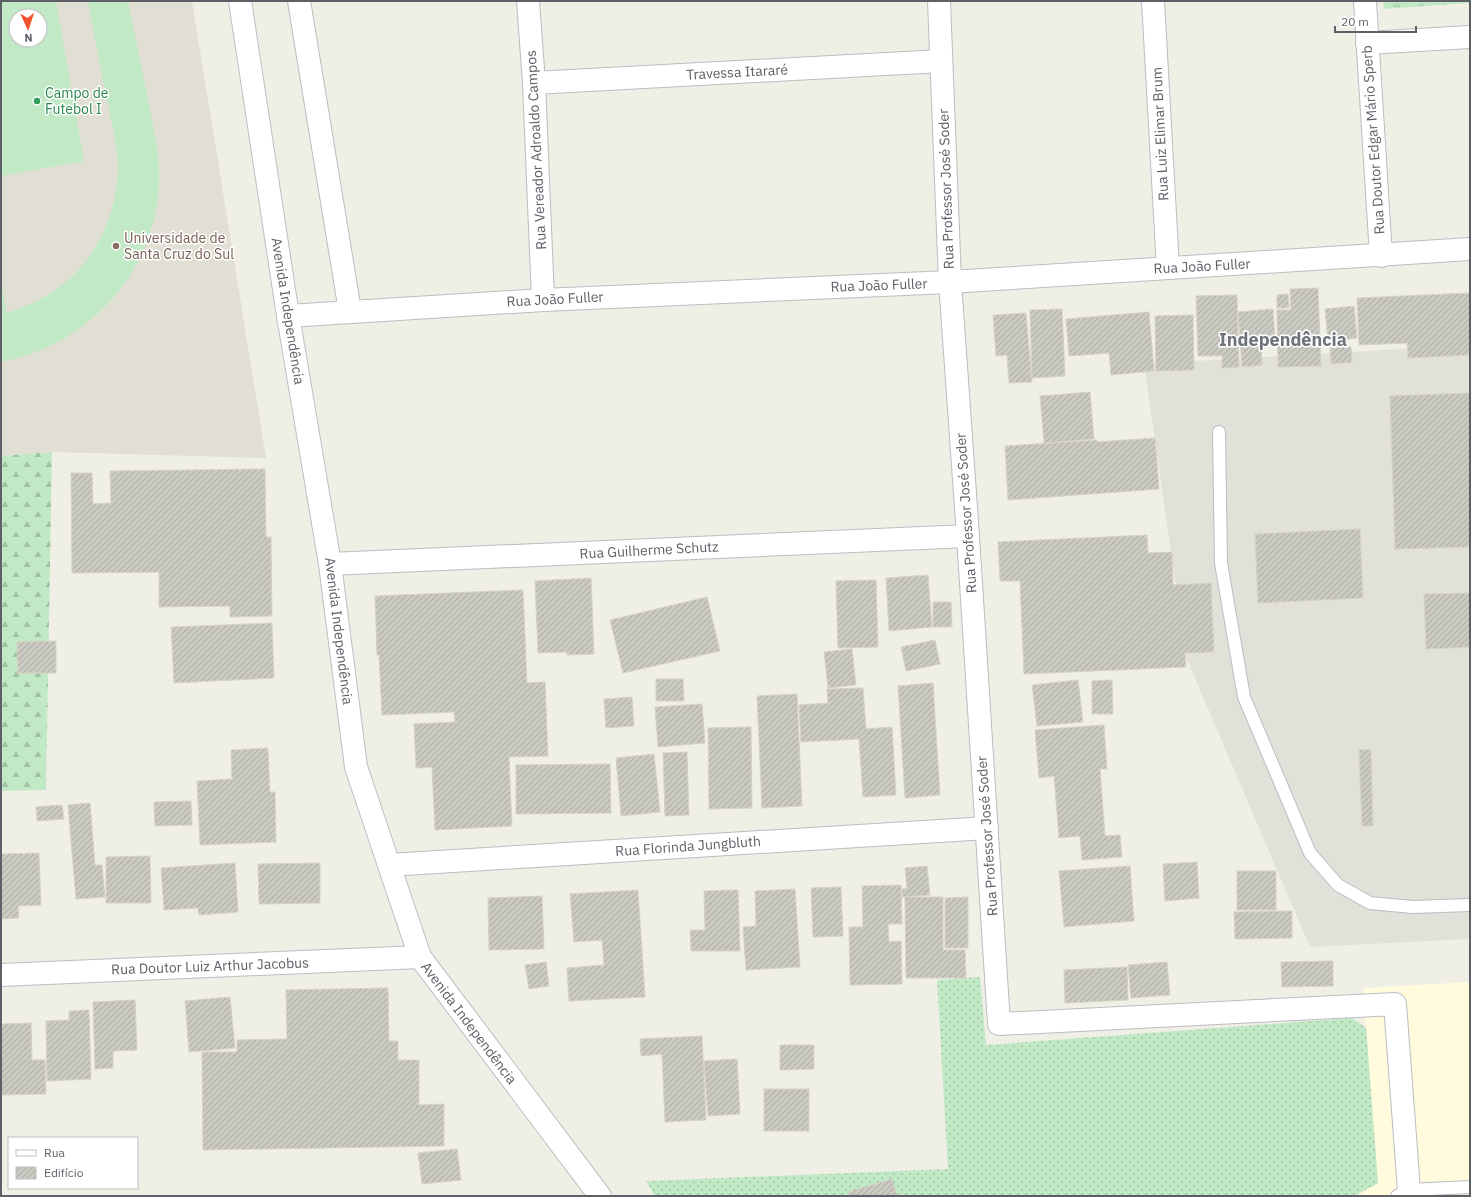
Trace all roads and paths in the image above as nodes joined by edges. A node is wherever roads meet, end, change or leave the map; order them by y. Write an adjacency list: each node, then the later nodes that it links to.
1 (240, 1): 17 (street, Avenida Independência)
2 (299, 1): 16 (street)
3 (528, 1): 10 (street, Rua Vereador Adroaldo Campos)
4 (939, 1): 9 (street, Rua Professor José Soder)
5 (1153, 1): 13 (street, Rua Luiz Elimar Brum)
6 (1365, 1): 8 (street, Rua Doutor Edgar Mário Sperb)
7 (1470, 37): 8 (street)
8 (1367, 43): 12 (street, Rua Doutor Edgar Mário Sperb)
9 (941, 61): 10 (street, Travessa Itararé); 14 (street, Rua Professor José Soder)
10 (534, 83): 15 (street, Rua Vereador Adroaldo Campos)
11 (1470, 249): 12 (street, Rua João Fuller)
12 (1381, 256): 13 (street, Rua João Fuller)
13 (1168, 268): 14 (street, Rua João Fuller)
14 (950, 282): 15 (street, Rua João Fuller); 19 (street, Rua Professor José Soder)
15 (543, 300): 16 (street, Rua João Fuller)
16 (350, 311): 17 (street, Rua João Fuller)
17 (288, 316): 20 (street, Avenida Independência)
18 (1219, 432): 23 (lane)
19 (968, 536): 20 (street, Rua Guilherme Schutz); 21 (street, Rua Professor José Soder)
20 (330, 564): 22 (street, Avenida Independência)
21 (987, 828): 22 (street, Rua Florinda Jungbluth); 27 (street, Rua Professor José Soder)
22 (389, 865): 24 (street, Avenida Independência)
23 (1470, 905)
24 (420, 957): 25 (street, Rua Doutor Luiz Arthur Jacobus); 28 (street, Avenida Independência)
25 (1, 975)
26 (1470, 1187): 27 (lane)
27 (1403, 1193)
28 (600, 1196)

